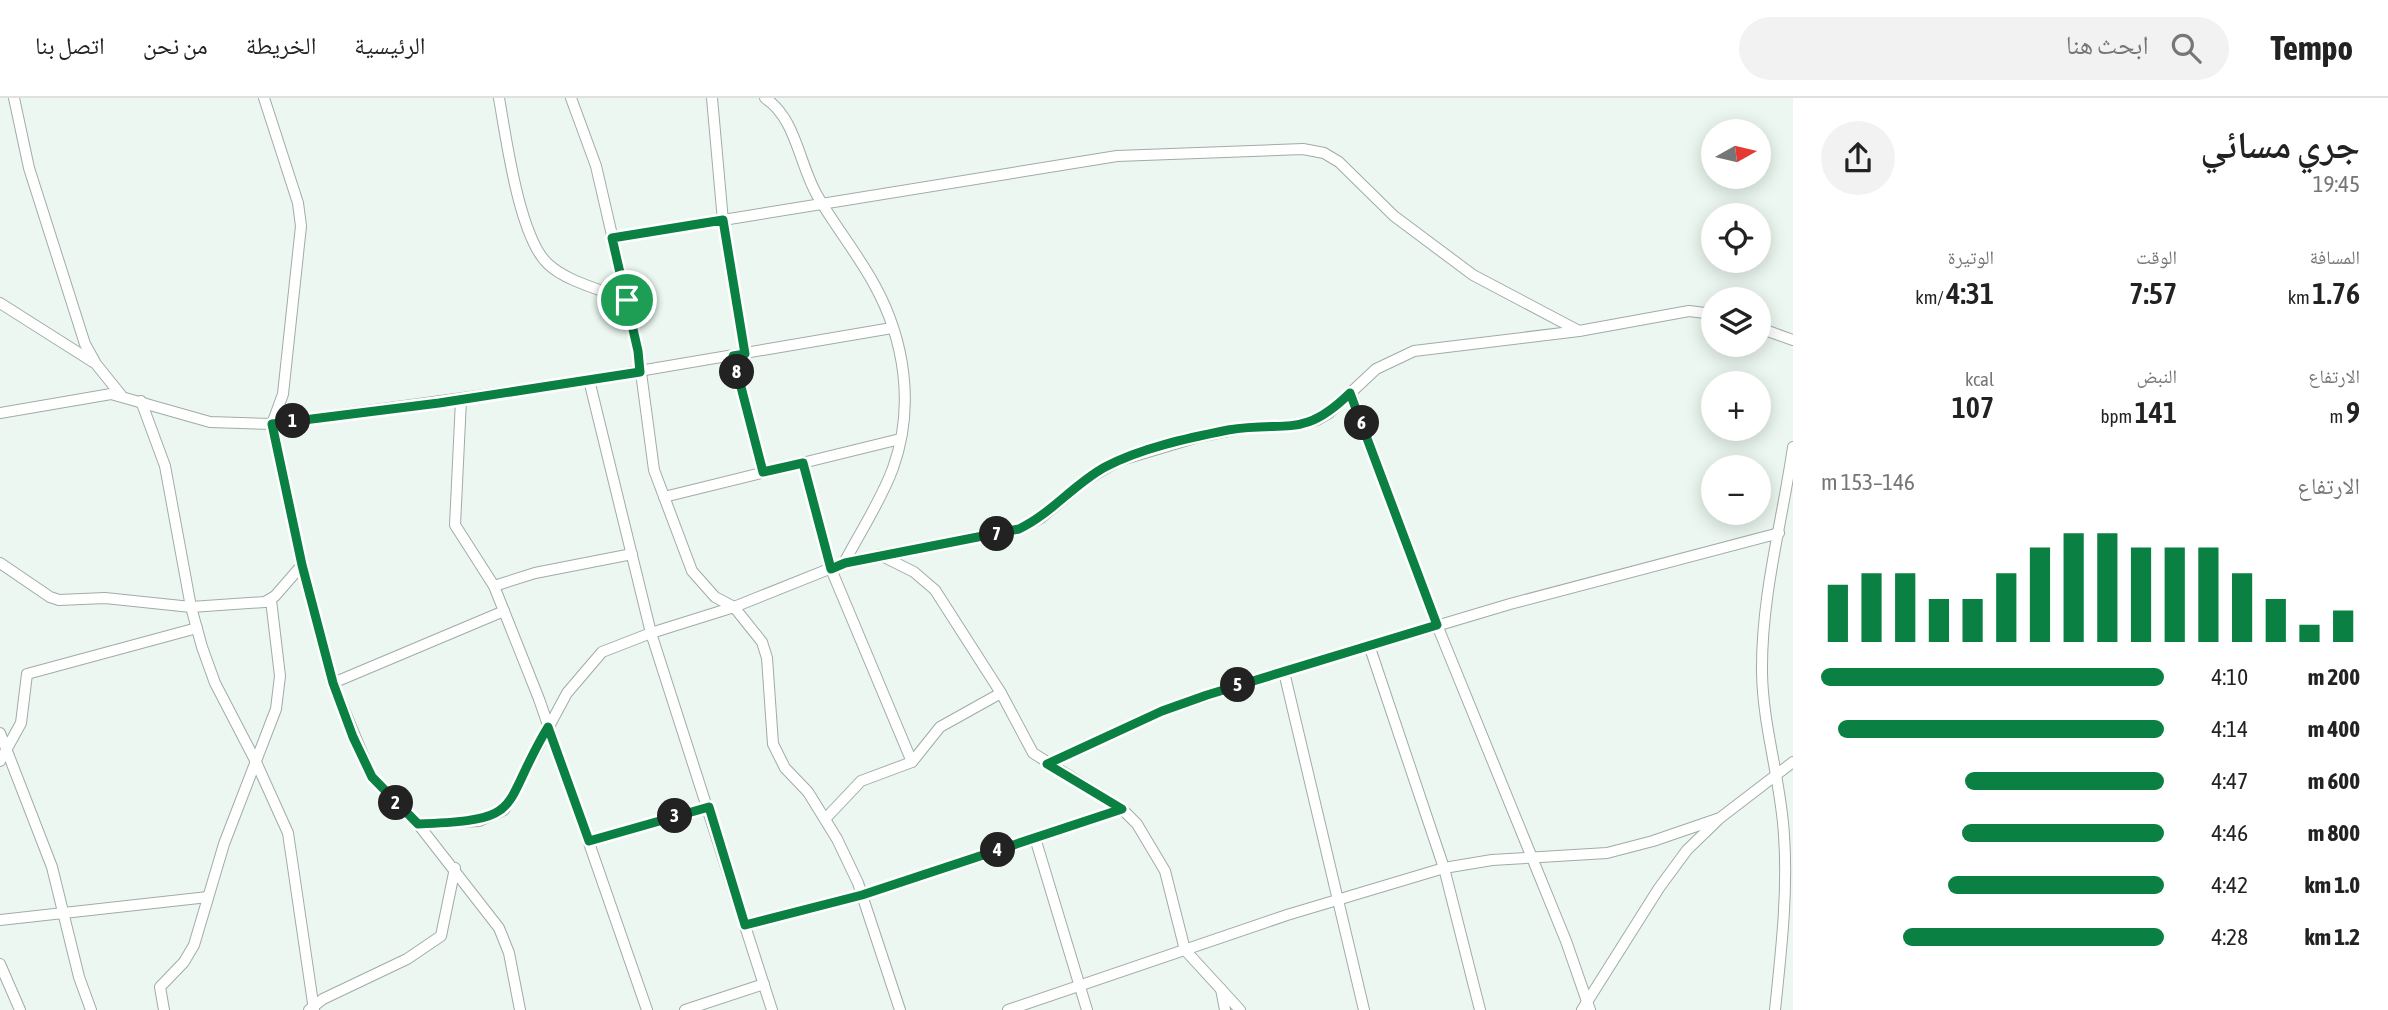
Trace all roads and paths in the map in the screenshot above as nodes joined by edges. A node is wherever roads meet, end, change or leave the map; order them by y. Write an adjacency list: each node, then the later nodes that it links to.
1 (14, 98): 19 (street)
2 (264, 98): 27 (street)
3 (499, 98): 10 (street)
4 (571, 98): 9 (street)
5 (712, 98): 8 (street)
6 (765, 98): 7 (street)
7 (823, 205): 8 (street); 13 (street); 14 (street)
8 (723, 220): 9 (street); 17 (street)
9 (612, 238): 10 (street)
10 (627, 300): 20 (street)
11 (0, 303): 19 (street)
12 (1701, 312): 14 (street)
13 (892, 328): 17 (street); 28 (street)
14 (1579, 331): 22 (street)
15 (1771, 332): 16 (street)
16 (1793, 340)
17 (745, 354): 18 (street)
18 (733, 356): 20 (street); 31 (street)
19 (96, 364): 23 (street)
20 (640, 372): 21 (street); 32 (street)
21 (589, 380): 24 (street); 34 (street)
22 (1350, 393): 35 (street); 45 (street)
23 (121, 395): 25 (street); 26 (street)
24 (461, 400): 27 (street); 40 (street)
25 (141, 401): 27 (street); 42 (street)
26 (0, 413)
27 (272, 424): 38 (street)
28 (900, 439): 30 (street); 37 (street)
29 (1793, 447): 33 (street)
30 (803, 463): 31 (street); 39 (street)
31 (763, 472): 32 (street)
32 (664, 497): 43 (street)
33 (1779, 533): 45 (street); 60 (street)
34 (632, 554): 40 (street); 47 (street)
35 (880, 555): 37 (street); 51 (street)
36 (0, 563): 42 (street)
37 (845, 563): 39 (street)
38 (302, 565): 41 (street); 50 (street)
39 (831, 569): 43 (street); 57 (street)
40 (494, 586): 44 (street)
41 (271, 600): 42 (street); 56 (street)
42 (191, 607): 46 (street)
43 (734, 607): 47 (street); 63 (street)
44 (504, 611): 50 (street); 52 (street)
45 (1437, 625): 48 (street); 68 (street)
46 (197, 628): 54 (street); 56 (street)
47 (651, 633): 52 (street); 61 (street)
48 (1369, 645): 49 (street); 70 (street)
49 (1283, 672): 59 (street); 73 (street)
50 (333, 683): 65 (street)
51 (1000, 694): 57 (street); 59 (street)
52 (548, 727): 65 (street); 67 (street)
53 (0, 733): 54 (street)
54 (7, 749): 55 (street); 74 (street)
55 (0, 761)
56 (256, 762): 72 (street); 83 (street)
57 (912, 762): 63 (street)
58 (1793, 762): 60 (street)
59 (1047, 764): 62 (street)
60 (1774, 774): 64 (street); 98 (street)
61 (709, 807): 67 (street); 76 (street)
62 (1122, 809): 66 (street); 77 (street)
63 (826, 818): 71 (street)
64 (1720, 818): 68 (street); 82 (street)
65 (418, 824): 69 (street)
66 (1035, 838): 71 (street); 80 (street)
67 (589, 841): 88 (street)
68 (1531, 858): 70 (street); 82 (street)
69 (455, 868): 83 (street); 87 (street)
70 (1444, 868): 73 (street); 97 (street)
71 (862, 895): 76 (street); 91 (street)
72 (208, 897): 74 (street); 86 (street)
73 (1336, 900): 77 (street); 96 (street)
74 (63, 913): 75 (street); 85 (street)
75 (0, 920)
76 (745, 925): 79 (street)
77 (1185, 950): 80 (street); 81 (street)
78 (0, 964): 84 (street)
79 (764, 984): 89 (street); 90 (street)
80 (1080, 985): 92 (street); 93 (street)
81 (1220, 988): 94 (street); 95 (street)
82 (1587, 1007)
83 (312, 1008)
84 (20, 1010)
85 (91, 1010)
86 (164, 1010)
87 (520, 1010)
88 (647, 1010)
89 (685, 1010)
90 (772, 1010)
91 (900, 1010)
92 (1008, 1010)
93 (1087, 1010)
94 (1225, 1010)
95 (1240, 1010)
96 (1364, 1010)
97 (1480, 1010)
98 (1775, 1010)

